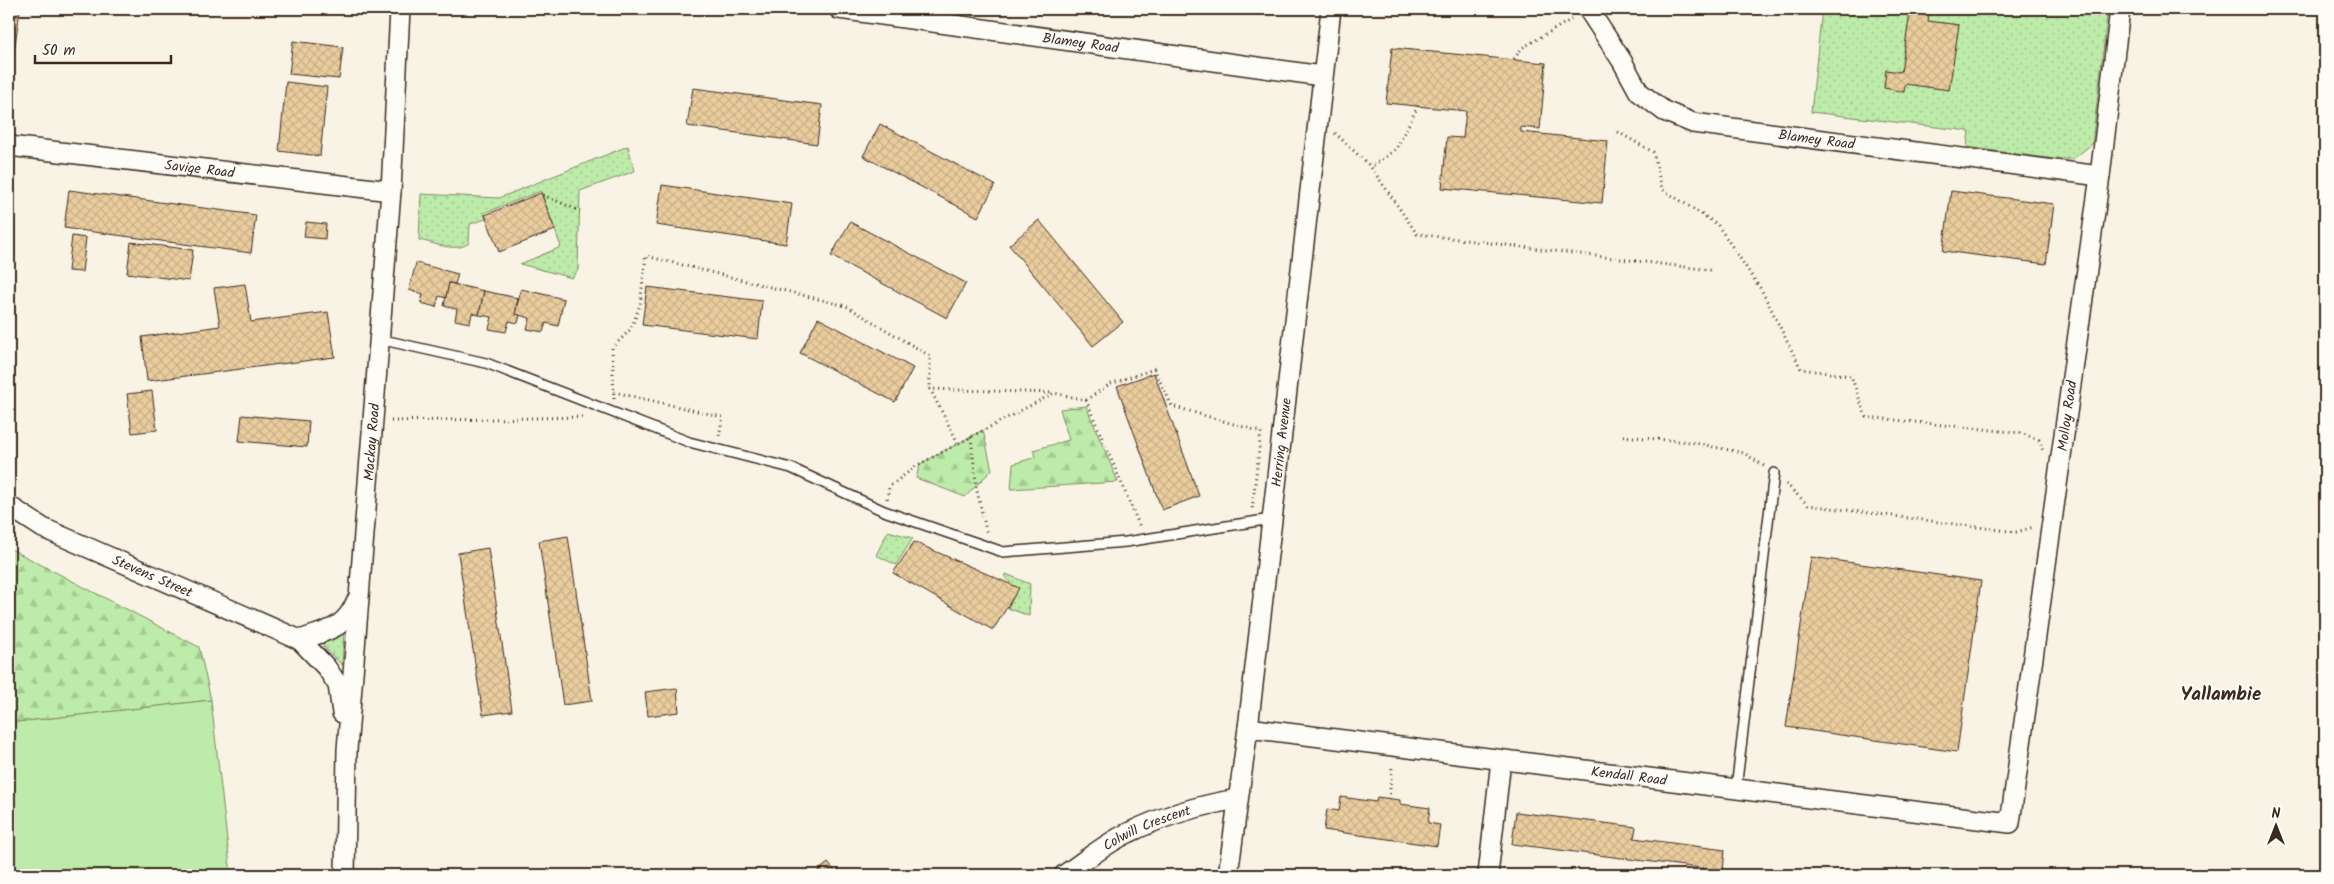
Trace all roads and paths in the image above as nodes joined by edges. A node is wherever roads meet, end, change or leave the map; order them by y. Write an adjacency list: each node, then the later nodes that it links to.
1 (400, 9): 15 (street, Mackay Road)
2 (838, 9): 6 (street, Blamey Road)
3 (1331, 9): 8 (street, Herring Avenue)
4 (1588, 9): 7 (path); 14 (street, Blamey Road)
5 (2120, 9): 14 (street, Molloy Road)
6 (893, 12): 8 (street, Blamey Road)
7 (1514, 59)
8 (1322, 76): 10 (street, Herring Avenue)
9 (1418, 106): 13 (path)
10 (1318, 117): 13 (path); 35 (street, Herring Avenue)
11 (1618, 132): 31 (path)
12 (9, 146): 15 (street, Savige Road)
13 (1371, 167): 18 (path)
14 (2100, 176): 49 (street, Molloy Road)
15 (391, 191): 19 (street, Mackay Road)
16 (542, 195): 17 (path)
17 (580, 211)
18 (1710, 270)
19 (379, 339): 24 (lane); 26 (street, Mackay Road)
20 (930, 389): 21 (path); 22 (path); 29 (path)
21 (614, 392): 24 (path); 30 (path)
22 (1054, 393): 23 (path); 27 (path)
23 (1086, 400): 37 (path); 38 (path)
24 (612, 412): 30 (lane)
25 (587, 417): 26 (path)
26 (373, 421): 40 (street, Mackay Road)
27 (971, 436): 29 (path); 39 (path)
28 (1623, 436): 32 (path)
29 (958, 443): 34 (path)
30 (716, 449): 34 (lane)
31 (2046, 458)
32 (1774, 473): 36 (path); 46 (lane)
33 (9, 506): 41 (street, Stevens Street)
34 (884, 511): 39 (lane)
35 (1271, 519): 37 (lane); 42 (street, Herring Avenue)
36 (2037, 520)
37 (1251, 523): 38 (lane)
38 (1145, 539): 39 (lane)
39 (989, 548)
40 (359, 597): 41 (street); 43 (street, Mackay Road)
41 (300, 640): 43 (street, Stevens Street)
42 (1248, 728): 44 (street, Kendall Road); 47 (street, Herring Avenue)
43 (347, 750): 50 (street, Mackay Road)
44 (1501, 760): 46 (street, Kendall Road); 53 (street)
45 (1392, 767): 48 (path)
46 (1736, 789): 49 (street, Kendall Road)
47 (1238, 799): 51 (street, Colwill Crescent); 52 (street, Herring Avenue)
48 (1389, 799)
49 (2010, 823)
50 (345, 875)
51 (1064, 875)
52 (1228, 875)
53 (1488, 875)

